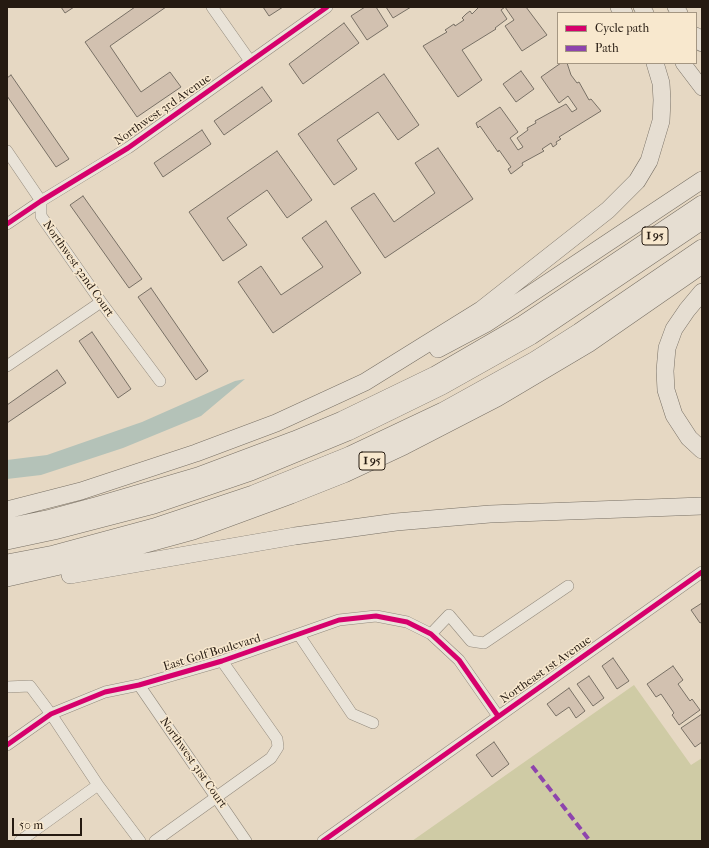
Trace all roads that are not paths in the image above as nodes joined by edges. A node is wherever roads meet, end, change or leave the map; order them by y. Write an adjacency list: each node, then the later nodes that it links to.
1 (212, 7): 3 (street)
2 (327, 7): 3 (street, Northwest 3rd Avenue)
3 (250, 61): 9 (street, Northwest 3rd Avenue)
4 (655, 64): 19 (highway)
5 (684, 64): 6 (main road)
6 (702, 88)
7 (7, 151): 9 (street, Northwest 32nd Court)
8 (702, 180): 19 (highway)
9 (41, 200): 12 (street, Northwest 3rd Avenue); 16 (street, Northwest 32nd Court)
10 (702, 204): 23 (highway, I 95)
11 (702, 221): 24 (highway)
12 (7, 224)
13 (702, 248): 25 (highway)
14 (702, 265): 27 (highway, I 95)
15 (702, 292): 20 (highway)
16 (101, 302): 17 (street); 18 (street, Northwest 32nd Court)
17 (7, 366)
18 (160, 381)
19 (365, 382): 22 (highway)
20 (702, 450)
21 (702, 506): 29 (highway)
22 (7, 510)
23 (7, 526)
24 (7, 541)
25 (7, 564)
26 (702, 572): 36 (street, Northeast 1st Avenue)
27 (7, 578)
28 (568, 586): 30 (street)
29 (7, 588)
30 (430, 634): 31 (street, East Golf Boulevard); 36 (street, East Golf Boulevard)
31 (299, 635): 32 (street, East Golf Boulevard); 37 (street)
32 (222, 661): 33 (street, East Golf Boulevard); 40 (street)
33 (139, 685): 35 (street, East Golf Boulevard); 40 (street, Northwest 31st Court)
34 (7, 687): 35 (street)
35 (52, 714): 38 (street, East Golf Boulevard); 39 (street)
36 (498, 716): 45 (street, Northeast 1st Avenue)
37 (373, 723)
38 (7, 745)
39 (98, 786): 41 (street); 42 (street)
40 (216, 797): 43 (street); 44 (street, Northwest 31st Court)
41 (20, 841)
42 (140, 841)
43 (155, 841)
44 (246, 841)
45 (324, 841)

